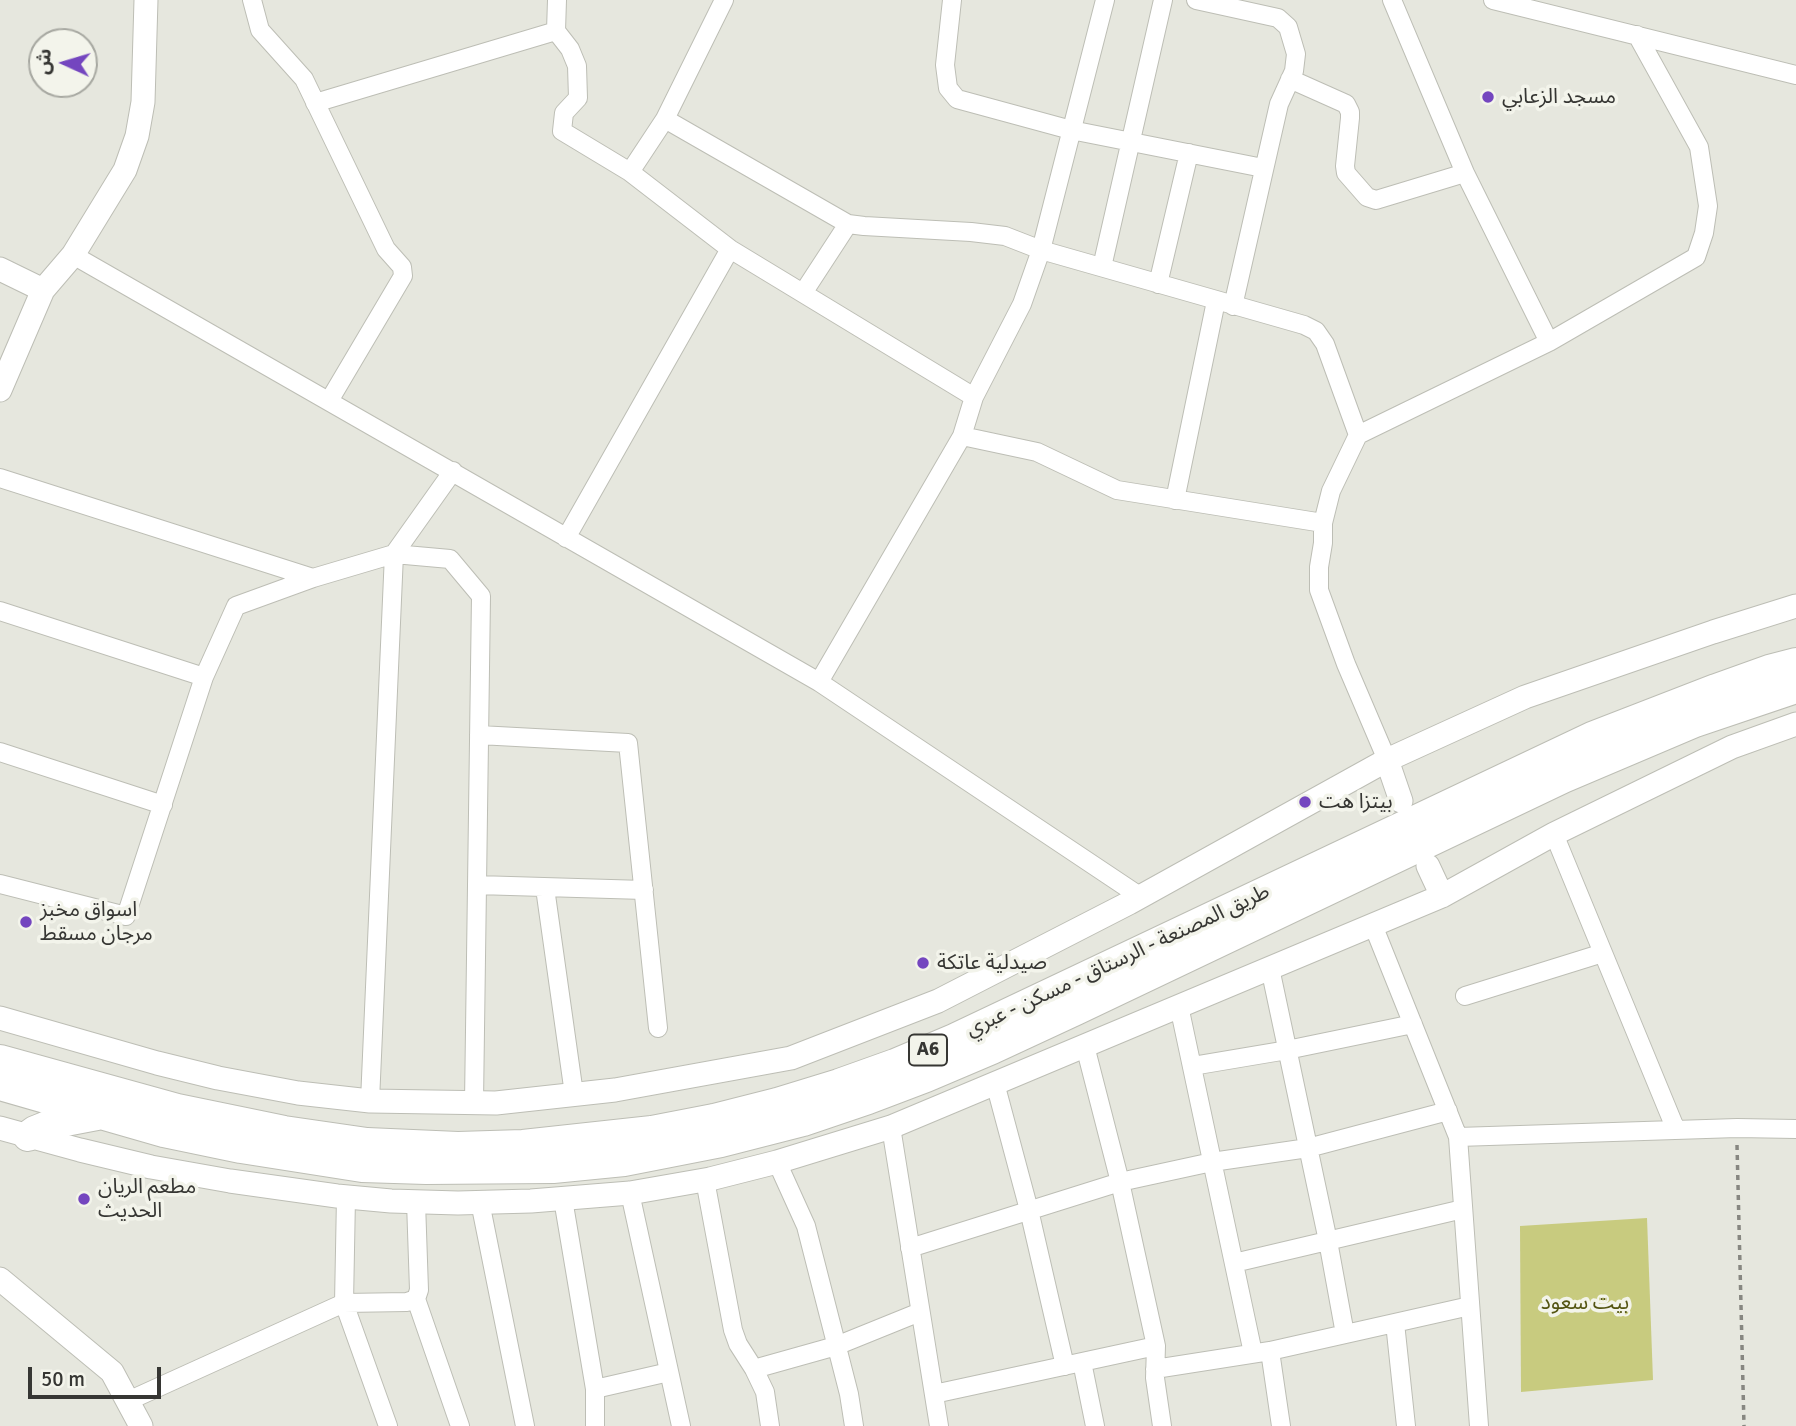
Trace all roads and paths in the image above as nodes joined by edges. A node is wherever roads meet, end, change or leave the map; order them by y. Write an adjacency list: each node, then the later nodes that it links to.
1 (146, 0): 27 (street)
2 (252, 0): 16 (street)
3 (557, 0): 12 (street)
4 (724, 0): 17 (street)
5 (952, 0): 18 (street)
6 (1105, 0): 18 (street)
7 (1163, 0): 19 (street)
8 (1196, 0): 15 (street)
9 (1392, 0): 23 (street)
10 (1493, 0): 11 (street)
11 (1516, 3): 13 (street)
12 (556, 31): 16 (street); 22 (street)
13 (1637, 35): 14 (street); 34 (street)
14 (1796, 75)
15 (1290, 79): 21 (street); 23 (street)
16 (315, 103): 37 (street)
17 (665, 119): 22 (street); 24 (street)
18 (1071, 130): 19 (street); 26 (street)
19 (1129, 141): 20 (street); 28 (street)
20 (1189, 153): 21 (street); 30 (street)
21 (1264, 168): 33 (street)
22 (630, 172): 25 (street)
23 (1465, 173): 34 (street)
24 (848, 224): 26 (street); 32 (street)
25 (730, 249): 32 (street); 44 (street)
26 (1041, 250): 28 (street); 36 (street)
27 (73, 255): 31 (street); 37 (street)
28 (1102, 267): 30 (street)
29 (0, 269): 31 (street)
30 (1158, 284): 33 (street)
31 (43, 290): 35 (street)
32 (803, 293): 36 (street)
33 (1224, 304): 38 (street); 42 (street)
34 (1549, 342): 38 (street)
35 (0, 390)
36 (974, 397): 39 (street)
37 (329, 401): 40 (street)
38 (1358, 435): 43 (street)
39 (962, 436): 42 (street); 51 (street)
40 (453, 471): 44 (street); 45 (street)
41 (0, 478): 46 (street)
42 (1175, 500): 43 (street)
43 (1323, 523): 56 (street)
44 (566, 538): 51 (street)
45 (394, 554): 46 (street); 54 (street); 82 (street)
46 (313, 578): 50 (street)
47 (1796, 606): 56 (street)
48 (0, 611): 50 (street)
49 (1796, 663): 77 (highway, طريق المصنعة - الرستاق - مسكن - عبري / A6)
50 (204, 677): 58 (street)
51 (819, 682): 66 (street)
52 (1796, 688): 85 (highway, طريق المصنعة - الرستاق - مسكن - عبري / A6)
53 (1796, 724): 59 (street)
54 (479, 734): 62 (street); 64 (street)
55 (0, 752): 58 (street)
56 (1387, 760): 57 (street); 66 (street)
57 (1401, 801)
58 (163, 805): 61 (street)
59 (1554, 834): 65 (street); 68 (street)
60 (1429, 866): 65 (street)
61 (0, 884)
62 (477, 885): 63 (street); 83 (street)
63 (545, 888): 64 (street); 81 (street)
64 (644, 890): 74 (street)
65 (1441, 896): 67 (street)
66 (1141, 897): 81 (street)
67 (1373, 925): 69 (street); 73 (street)
68 (1603, 953): 70 (street); 90 (street)
69 (1270, 968): 71 (street); 76 (street)
70 (1465, 996)
71 (1179, 1006): 75 (street); 78 (street)
72 (0, 1018): 82 (street)
73 (1413, 1024): 76 (street); 84 (street)
74 (658, 1028)
75 (1085, 1046): 79 (street); 97 (street)
76 (1287, 1050): 78 (street); 93 (street)
77 (0, 1060)
78 (1192, 1066): 95 (street)
79 (995, 1083): 86 (street); 104 (street)
80 (0, 1085): 85 (highway, طريق المصنعة - الرستاق - مسكن - عبري / A6)
81 (574, 1094): 83 (street)
82 (370, 1101): 83 (street)
83 (474, 1102)
84 (1448, 1111): 92 (street); 93 (street)
85 (101, 1114): 91 (highway)
86 (891, 1127): 94 (street); 106 (street)
87 (0, 1128): 91 (street)
88 (1737, 1128): 89 (street); 90 (street); 139 (path)
89 (1796, 1129)
90 (1676, 1130): 92 (street)
91 (28, 1136): 99 (street)
92 (1458, 1137): 103 (street)
93 (1308, 1148): 95 (street); 105 (street)
94 (777, 1162): 96 (street); 115 (street)
95 (1212, 1163): 97 (street); 107 (street)
96 (705, 1180): 98 (street); 119 (street)
97 (1120, 1182): 104 (street); 116 (street)
98 (630, 1193): 100 (street); 121 (street)
99 (346, 1197): 101 (street); 110 (street)
100 (563, 1199): 102 (street); 122 (street)
101 (416, 1202): 102 (street); 109 (street)
102 (480, 1202): 128 (street)
103 (1463, 1209): 105 (street); 111 (street)
104 (1029, 1210): 106 (street); 118 (street)
105 (1328, 1241): 107 (street); 114 (street)
106 (910, 1248): 112 (street)
107 (1234, 1263): 117 (street)
108 (0, 1279): 124 (street)
109 (416, 1299): 110 (street); 127 (street)
110 (344, 1303): 124 (street); 126 (street)
111 (1470, 1306): 113 (street); 138 (street)
112 (920, 1312): 115 (street); 123 (street)
113 (1395, 1323): 114 (street); 137 (street)
114 (1345, 1334): 117 (street)
115 (836, 1346): 119 (street); 132 (street)
116 (1156, 1346): 118 (street); 120 (street)
117 (1261, 1352): 120 (street); 136 (street)
118 (1074, 1364): 123 (street); 134 (street)
119 (754, 1369): 131 (street)
120 (1155, 1369): 135 (street)
121 (669, 1371): 122 (street); 130 (street)
122 (596, 1389): 129 (street)
123 (933, 1394): 133 (street)
124 (128, 1401): 125 (street)
125 (141, 1426)
126 (387, 1426)
127 (460, 1426)
128 (525, 1426)
129 (595, 1426)
130 (681, 1426)
131 (770, 1426)
132 (854, 1426)
133 (939, 1426)
134 (1095, 1426)
135 (1162, 1426)
136 (1281, 1426)
137 (1406, 1426)
138 (1479, 1426)
139 (1744, 1426)

